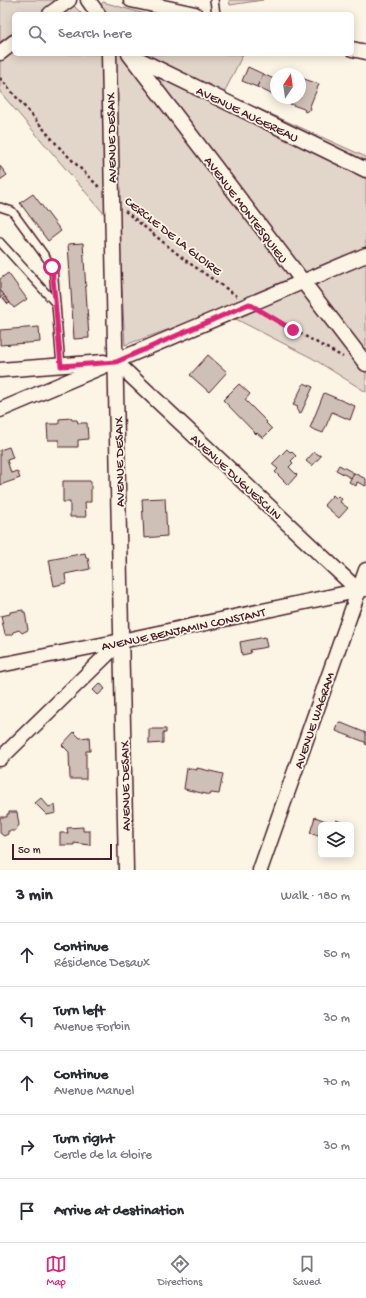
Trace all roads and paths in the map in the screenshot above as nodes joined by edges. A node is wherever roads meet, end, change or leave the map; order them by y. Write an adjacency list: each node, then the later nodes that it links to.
1 (69, 0): 5 (street)
2 (88, 0): 6 (street)
3 (131, 0): 7 (street)
4 (214, 0): 8 (lane)
5 (53, 12)
6 (97, 12)
7 (186, 12)
8 (216, 12)
9 (12, 43): 11 (street)
10 (354, 49): 12 (street)
11 (0, 52)
12 (366, 52)
13 (109, 56): 18 (street, AVENUE DESAIX)
14 (131, 56): 22 (street, AVENUE MONTESQUIEU)
15 (133, 56): 17 (street, AVENUE AUGEREAU)
16 (0, 78): 18 (path, CERCLE DE LA GLOIRE)
17 (366, 170)
18 (111, 199): 23 (path, CERCLE DE LA GLOIRE); 26 (street, AVENUE DESAIX)
19 (0, 207): 24 (lane)
20 (0, 242): 24 (lane)
21 (366, 255): 22 (street)
22 (303, 282): 23 (street); 27 (street, AVENUE MONTESQUIEU)
23 (249, 304): 25 (path, CERCLE DE LA GLOIRE); 26 (street)
24 (56, 305): 28 (lane)
25 (346, 359)
26 (116, 362): 28 (street); 30 (street); 32 (street, AVENUE DUGUESCLIN); 33 (street, AVENUE DESAIX)
27 (366, 364)
28 (61, 366): 29 (street)
29 (0, 370)
30 (0, 410)
31 (366, 570): 32 (street, AVENUE WAGRAM)
32 (362, 590): 33 (street, AVENUE BENJAMIN CONSTANT); 37 (street, AVENUE WAGRAM)
33 (121, 641): 34 (street, AVENUE BENJAMIN CONSTANT); 35 (street); 36 (street, AVENUE DESAIX)
34 (0, 665)
35 (0, 758)
36 (126, 870)
37 (260, 870)

